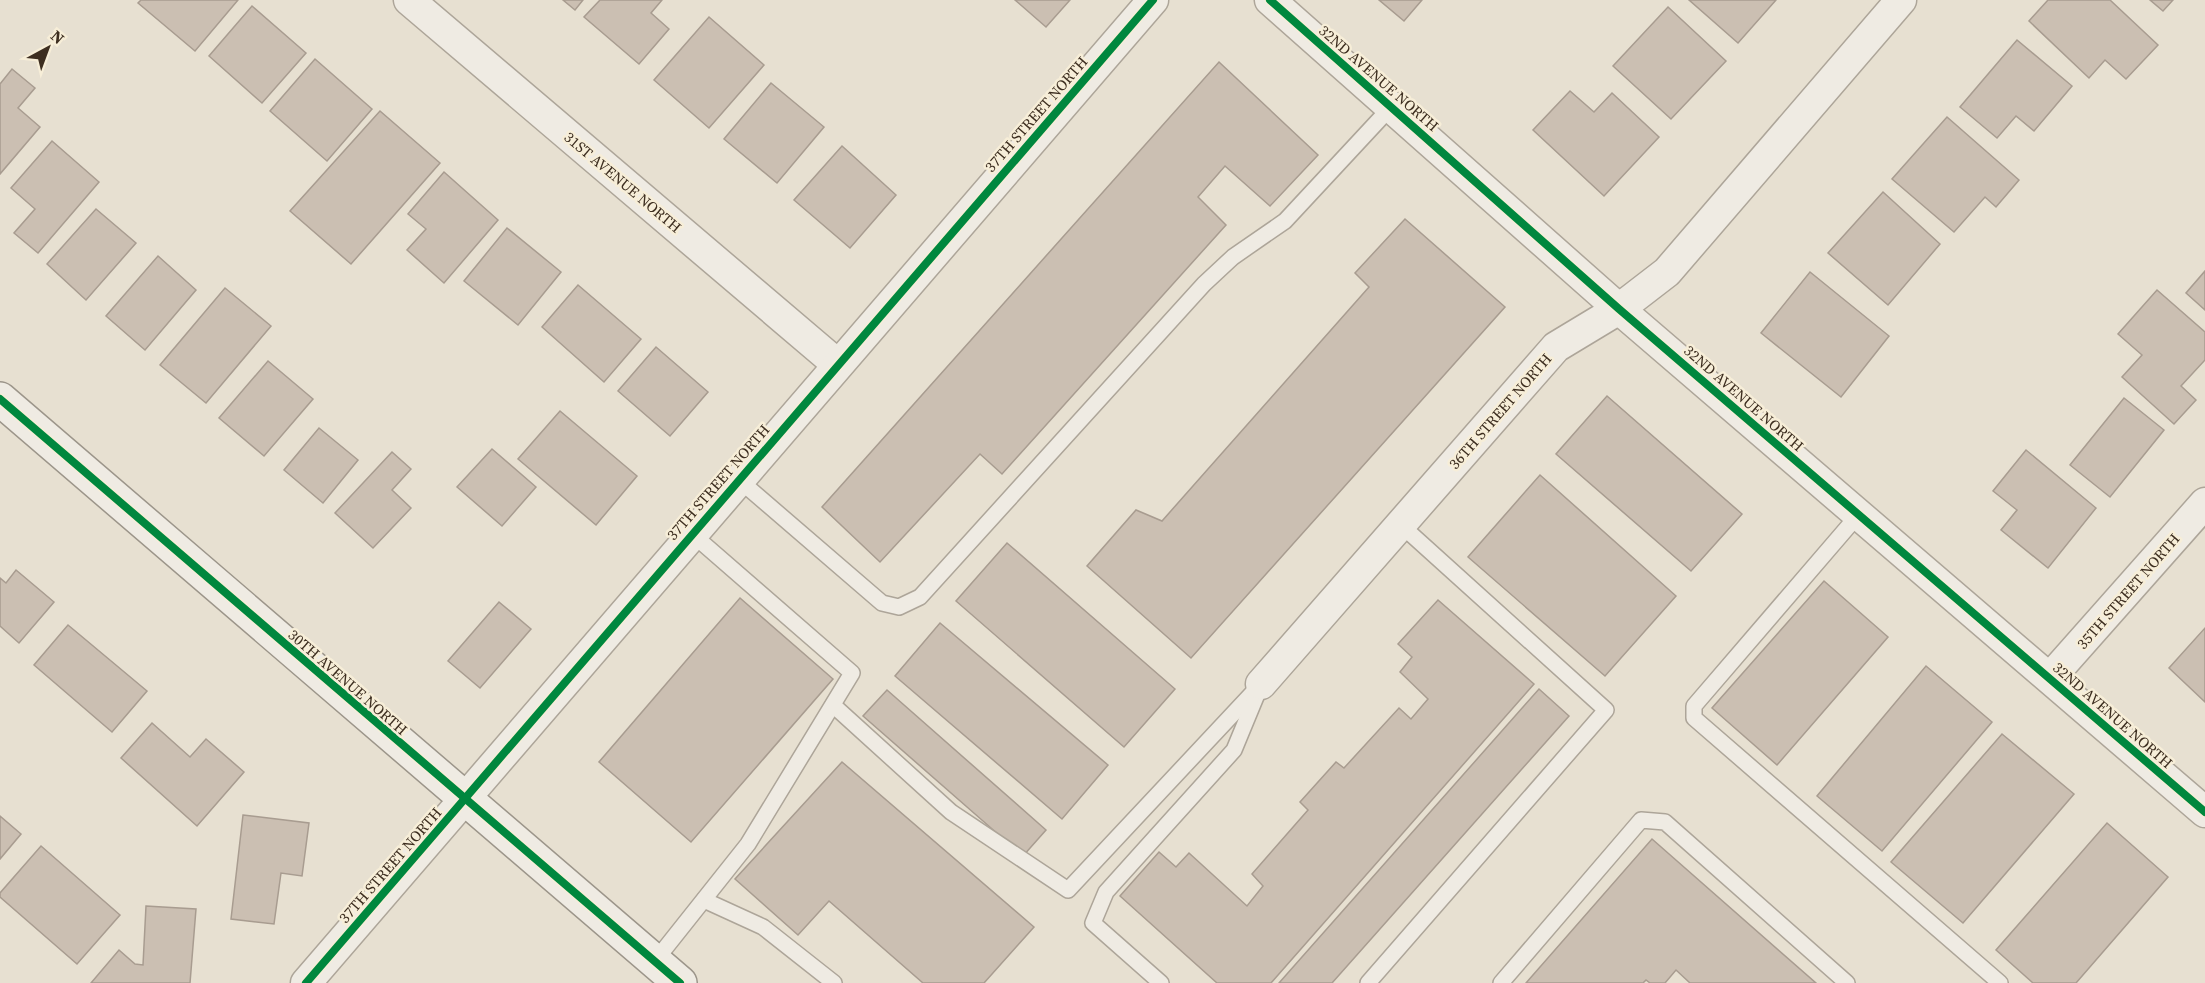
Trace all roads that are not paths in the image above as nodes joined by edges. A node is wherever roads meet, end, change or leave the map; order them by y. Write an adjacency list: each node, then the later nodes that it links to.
1 (409, 0): 7 (street, 31ST AVENUE NORTH)
2 (1153, 0): 7 (street, 37TH STREET NORTH)
3 (1270, 0): 5 (street, 32ND AVENUE NORTH)
4 (1901, 0): 6 (street, 36TH STREET NORTH)
5 (1391, 107): 6 (street, 32ND AVENUE NORTH); 9 (lane)
6 (1619, 309): 11 (street, 32ND AVENUE NORTH); 12 (street, 36TH STREET NORTH)
7 (837, 364): 9 (street, 37TH STREET NORTH)
8 (0, 399): 17 (street, 30TH AVENUE NORTH)
9 (738, 479): 13 (street, 37TH STREET NORTH)
10 (2205, 503): 14 (street, 35TH STREET NORTH)
11 (1859, 514): 14 (street, 32ND AVENUE NORTH); 28 (lane)
12 (1401, 525): 15 (street, 36TH STREET NORTH); 25 (lane)
13 (691, 533): 16 (lane); 17 (street, 37TH STREET NORTH)
14 (2050, 678): 18 (street, 32ND AVENUE NORTH)
15 (1261, 684): 16 (lane); 24 (lane)
16 (833, 705): 19 (lane)
17 (464, 799): 20 (street, 30TH AVENUE NORTH); 21 (street, 37TH STREET NORTH)
18 (2204, 809)
19 (704, 900): 20 (lane); 23 (lane)
20 (656, 961): 22 (street, 30TH AVENUE NORTH)
21 (306, 983)
22 (680, 983)
23 (834, 983)
24 (1161, 983)
25 (1368, 983)
26 (1501, 983): 27 (lane)
27 (1847, 983)
28 (2000, 983)

